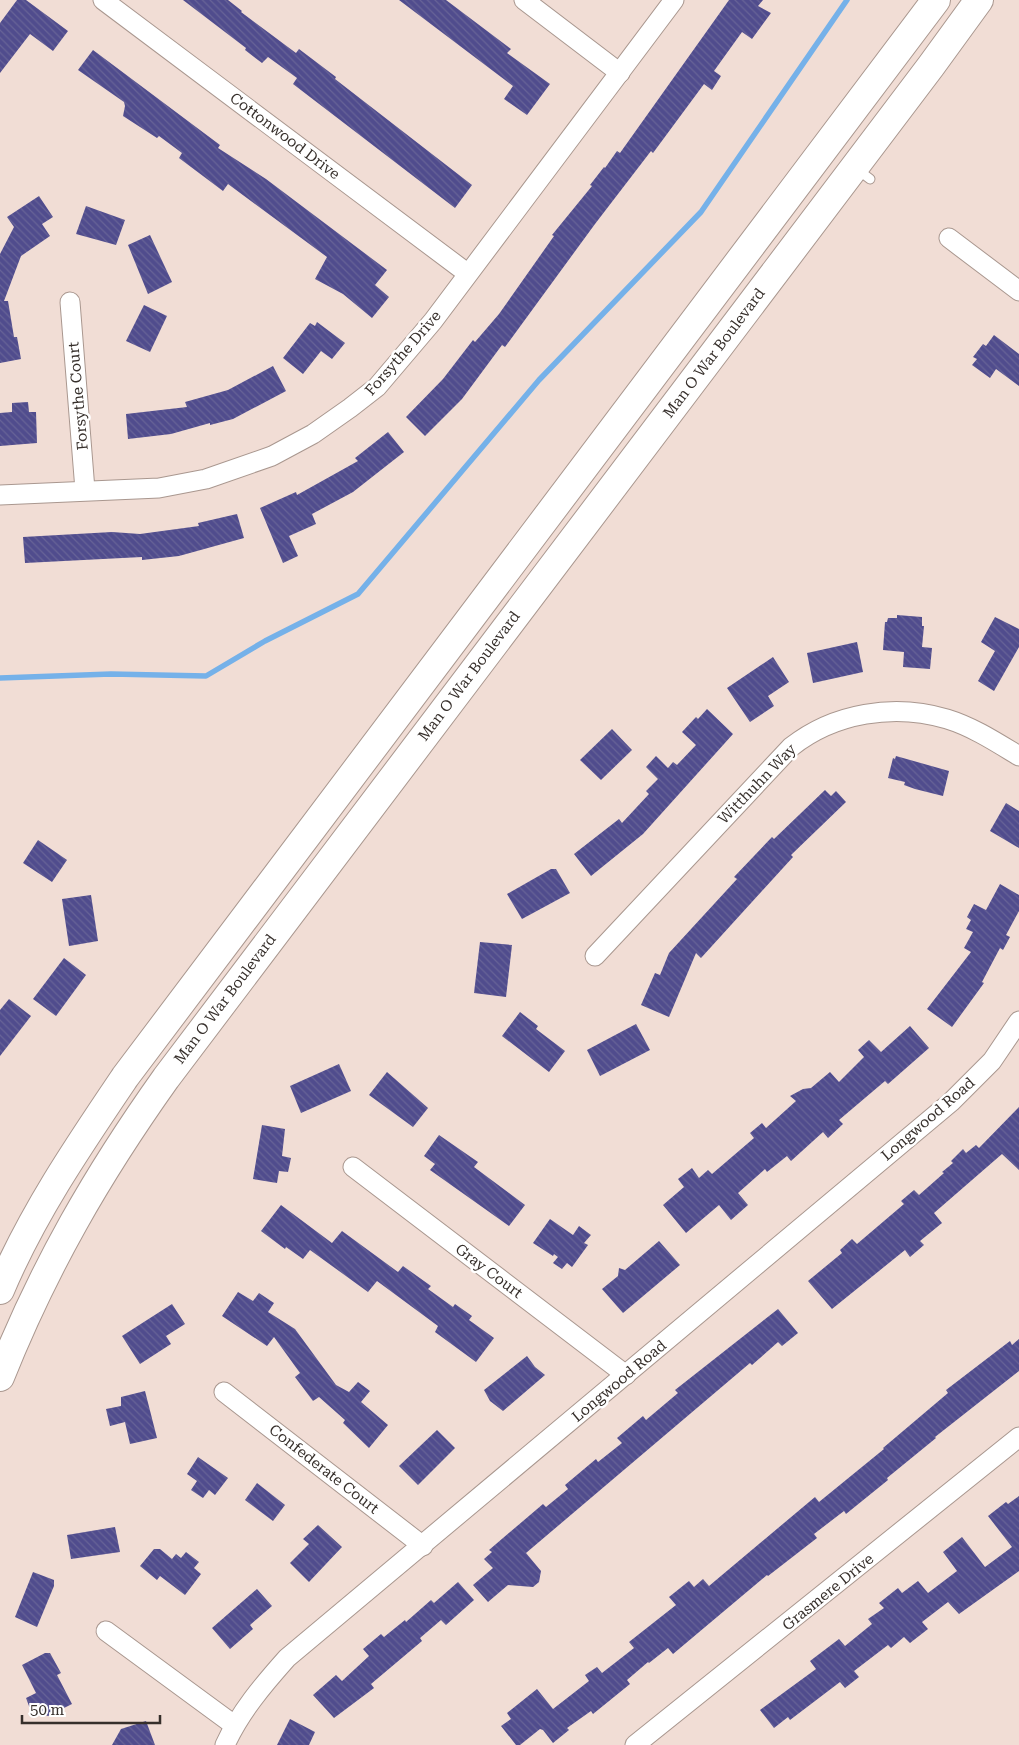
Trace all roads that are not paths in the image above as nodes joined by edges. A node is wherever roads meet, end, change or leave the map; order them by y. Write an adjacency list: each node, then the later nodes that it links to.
1 (103, 0): 8 (street, Cottonwood Drive)
2 (524, 0): 6 (street)
3 (674, 0): 6 (street, Forsythe Drive)
4 (936, 0): 17 (main road)
5 (979, 0): 19 (main road, Man O War Boulevard)
6 (620, 72): 8 (street, Forsythe Drive)
7 (949, 238): 9 (street)
8 (467, 273): 11 (street, Forsythe Drive)
9 (1019, 291)
10 (70, 302): 11 (street, Forsythe Court)
11 (85, 490): 12 (street, Forsythe Drive)
12 (0, 495)
13 (1019, 756): 14 (street, Witthuhn Way)
14 (595, 956)
15 (1019, 1021): 18 (street, Longwood Road)
16 (353, 1167): 18 (street, Gray Court)
17 (0, 1290)
18 (626, 1375): 22 (street, Longwood Road)
19 (0, 1377)
20 (224, 1392): 22 (street, Confederate Court)
21 (1019, 1438): 26 (street, Grasmere Drive)
22 (422, 1546): 24 (street, Longwood Road)
23 (106, 1631): 24 (street)
24 (234, 1724): 25 (street, Longwood Road)
25 (225, 1745)
26 (635, 1745)

